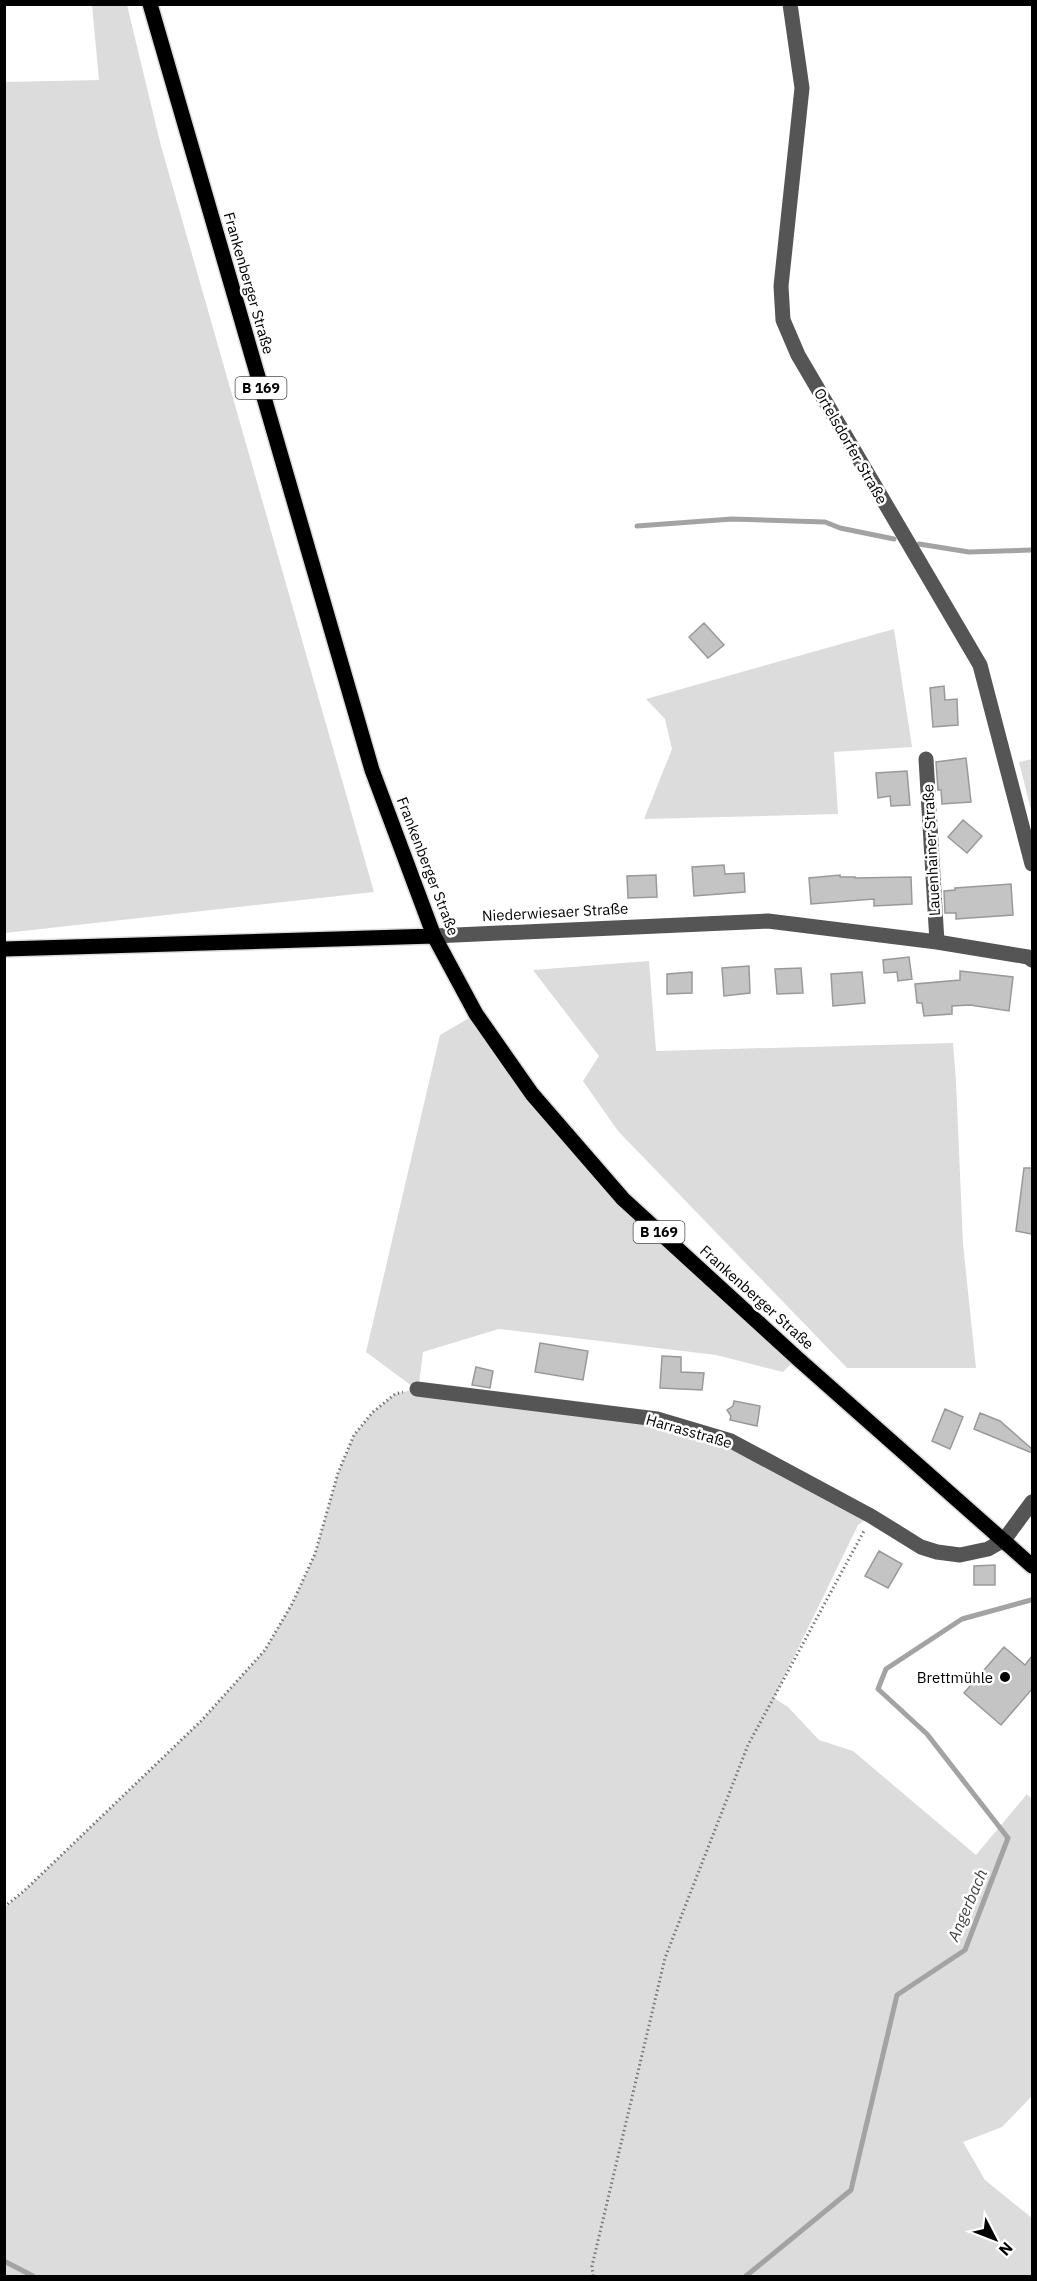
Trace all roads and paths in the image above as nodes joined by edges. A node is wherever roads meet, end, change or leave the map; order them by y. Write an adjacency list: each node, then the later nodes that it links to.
1 (150, 4): 5 (main road, Frankenberger Straße / B 169)
2 (790, 4): 4 (street, Ortelsdorfer Straße)
3 (926, 759): 6 (street, Lauenhainer Straße)
4 (1032, 864)
5 (434, 936): 6 (street, Niederwiesaer Straße); 7 (main road, Niederwiesaer Straße); 12 (main road, Frankenberger Straße / B 169)
6 (937, 942): 8 (street, Niederwiesaer Straße)
7 (4, 949)
8 (1032, 960)
9 (417, 1389): 11 (street, Harrasstraße); 14 (path)
10 (1032, 1502): 12 (street)
11 (872, 1516): 12 (street, Harrasstraße); 15 (path)
12 (1004, 1540): 13 (main road, Frankenberger Straße / B 169)
13 (1032, 1566)
14 (4, 1907)
15 (593, 2277)

